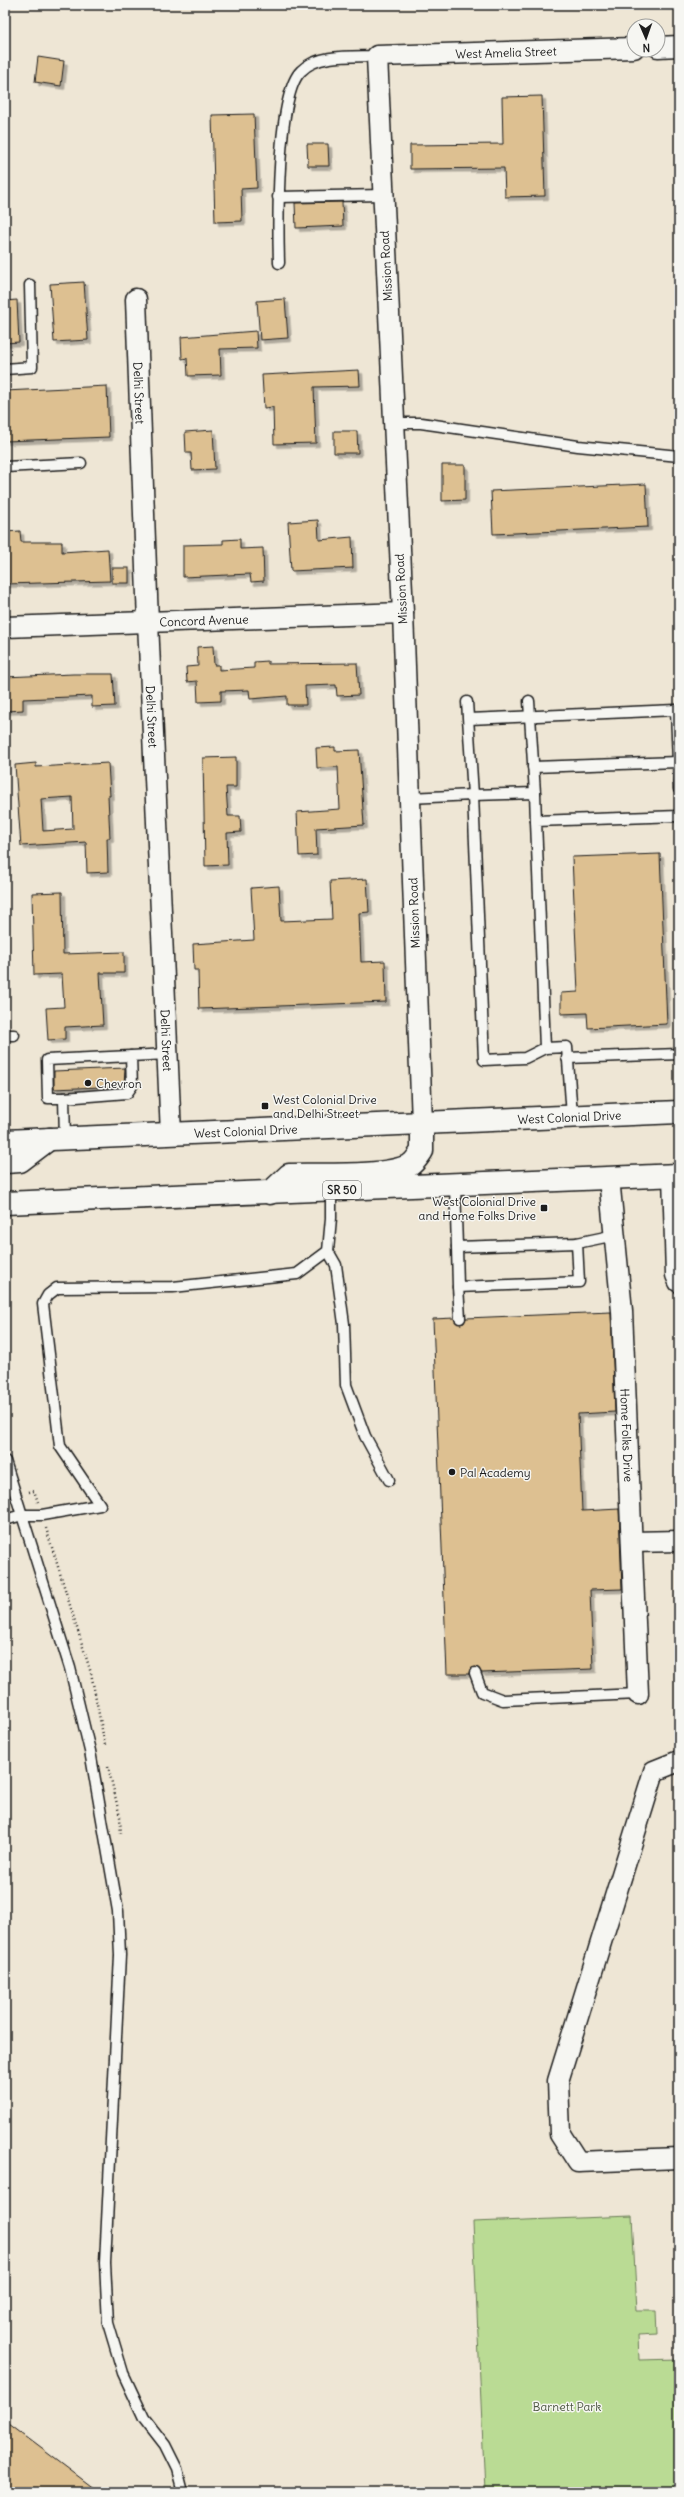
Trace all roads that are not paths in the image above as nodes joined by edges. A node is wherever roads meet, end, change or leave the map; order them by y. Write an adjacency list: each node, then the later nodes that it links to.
1 (679, 46): 2 (street)
2 (666, 47)
3 (626, 48): 4 (street, West Amelia Street)
4 (377, 56): 5 (street, Mission Road); 6 (lane)
5 (383, 195): 6 (lane); 11 (street, Mission Road)
6 (278, 197): 7 (lane)
7 (279, 263)
8 (30, 285): 10 (lane)
9 (136, 299): 16 (street, Delhi Street)
10 (5, 369)
11 (394, 423): 12 (lane); 15 (street, Mission Road)
12 (679, 456)
13 (81, 463): 14 (lane)
14 (5, 467)
15 (403, 613): 16 (street, Concord Avenue); 27 (street, Mission Road)
16 (148, 622): 17 (street, Concord Avenue); 31 (street, Delhi Street)
17 (5, 627)
18 (529, 701): 20 (lane)
19 (468, 702): 21 (lane)
20 (530, 716): 21 (lane); 22 (lane); 23 (lane)
21 (469, 719): 26 (lane)
22 (678, 762): 23 (lane); 24 (lane)
23 (533, 767): 25 (lane)
24 (679, 789)
25 (535, 793): 26 (lane); 29 (lane)
26 (473, 795): 27 (lane); 30 (lane)
27 (410, 798): 38 (street, Mission Road)
28 (679, 816): 29 (lane)
29 (536, 822): 30 (lane)
30 (545, 1048): 34 (lane)
31 (168, 1054): 33 (lane); 39 (street, Delhi Street)
32 (679, 1054): 34 (lane)
33 (131, 1056): 35 (lane); 35 (lane)
34 (567, 1058): 37 (lane)
35 (64, 1098): 40 (lane)
36 (679, 1112): 37 (highway, West Colonial Drive)
37 (572, 1116): 38 (highway, West Colonial Drive)
38 (422, 1123): 39 (highway, West Colonial Drive); 47 (highway)
39 (171, 1134): 40 (highway, West Colonial Drive)
40 (57, 1139): 41 (highway, West Colonial Drive); 42 (highway)
41 (5, 1141)
42 (5, 1162)
43 (676, 1175): 44 (highway, SR 50); 53 (street)
44 (609, 1178): 45 (highway, SR 50); 49 (street, Home Folks Drive)
45 (455, 1185): 46 (highway, SR 50); 51 (lane)
46 (331, 1190): 47 (highway, SR 50); 52 (lane)
47 (270, 1193): 48 (highway, SR 50)
48 (5, 1203)
49 (615, 1235): 50 (lane); 61 (street, Home Folks Drive)
50 (577, 1243): 51 (lane); 54 (lane)
51 (457, 1247): 54 (lane)
52 (328, 1251): 57 (lane); 58 (lane)
53 (679, 1282)
54 (458, 1287): 55 (lane)
55 (460, 1318)
56 (5, 1461): 58 (lane)
57 (388, 1480)
58 (22, 1515): 59 (lane); 66 (lane)
59 (5, 1520)
60 (679, 1541): 61 (street)
61 (632, 1542): 63 (street, Home Folks Drive)
62 (475, 1674): 63 (lane)
63 (638, 1694)
64 (679, 1761): 65 (street)
65 (679, 2158)
66 (183, 2492)

